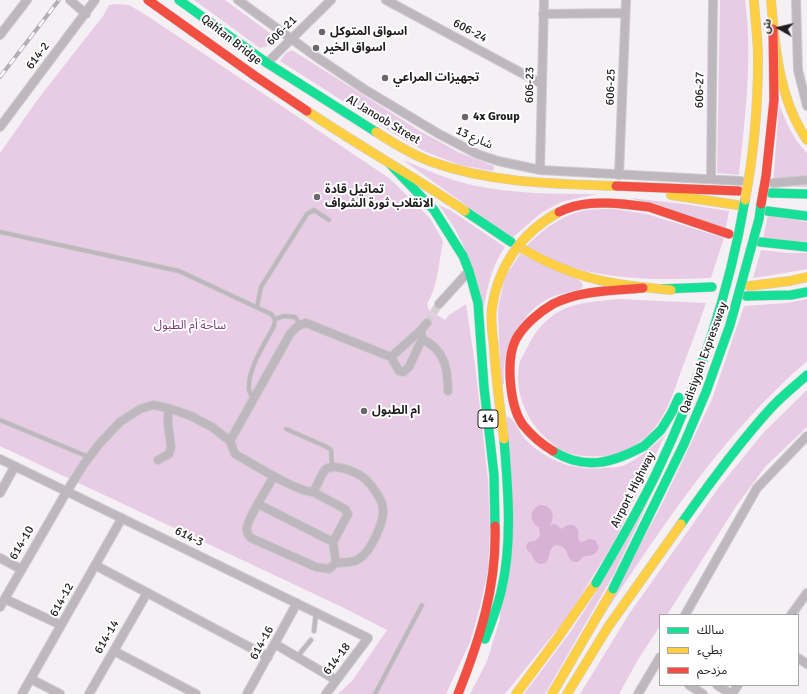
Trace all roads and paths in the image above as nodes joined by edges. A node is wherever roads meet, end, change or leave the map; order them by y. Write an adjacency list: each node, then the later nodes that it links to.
1 (27, 0): 21 (street)
2 (70, 0): 18 (street)
3 (95, 0): 18 (street, 614-2)
4 (148, 0): 27 (main road)
5 (158, 0): 22 (main road, Qahtan Bridge)
6 (168, 0): 22 (main road, Qahtan Bridge)
7 (179, 0): 24 (main road)
8 (238, 0): 23 (street, شارع 13)
9 (331, 0): 23 (street, 606-21)
10 (386, 0): 26 (street, 606-24)
11 (544, 0): 19 (street, 606-23)
12 (626, 0): 17 (street, 606-25)
13 (713, 0): 34 (street, 606-27)
14 (754, 0): 53 (main road, bridge)
15 (773, 0): 20 (main road, Qadisiyyah Expressway)
16 (796, 0): 28 (street)
17 (625, 13): 19 (street); 33 (street, 606-25)
18 (86, 14): 29 (street, 614-2)
19 (543, 14): 26 (street, 606-23)
20 (773, 30): 30 (main road, bridge); 125 (main road, Qadisiyyah Expressway, bridge)
21 (0, 35)
22 (214, 36): 25 (main road, Qahtan Bridge); 27 (main road, Qahtan Bridge)
23 (291, 39): 24 (street, 606-21); 32 (street, شارع 13)
24 (268, 62): 25 (main road)
25 (277, 69): 38 (main road, Al Janoob Street)
26 (542, 84): 32 (street, 606-23)
27 (269, 85): 31 (main road)
28 (807, 106)
29 (0, 128)
30 (807, 140)
31 (391, 166): 48 (main road); 52 (main road, 14)
32 (540, 170): 33 (street, شارع 13)
33 (619, 175): 34 (street, شارع 13)
34 (711, 179): 36 (street, شارع 13)
35 (807, 180): 37 (street)
36 (741, 181)
37 (773, 183)
38 (603, 186): 39 (main road, Al Janoob Street); 42 (main road, Al Janoob Street)
39 (739, 191)
40 (774, 193): 41 (main road)
41 (807, 194)
42 (736, 205)
43 (767, 211): 44 (main road)
44 (807, 216)
45 (329, 220): 61 (lane)
46 (0, 232): 61 (lane)
47 (728, 234): 123 (main road, 14, bridge)
48 (511, 242)
49 (760, 242): 50 (main road)
50 (807, 246)
51 (521, 248): 56 (main road)
52 (469, 271): 60 (street); 123 (main road, 14)
53 (728, 274): 56 (main road, bridge); 124 (main road, Airport Highway, bridge)
54 (807, 277): 55 (main road)
55 (749, 286)
56 (643, 288): 57 (main road)
57 (711, 290)
58 (807, 292): 59 (main road)
59 (746, 296)
60 (439, 304)
61 (257, 307): 62 (lane)
62 (275, 319): 64 (lane); 70 (lane)
63 (427, 323): 65 (street)
64 (300, 324): 67 (street); 70 (street)
65 (421, 330): 66 (street); 67 (street)
66 (422, 339): 67 (street); 69 (street)
67 (391, 357)
68 (807, 375): 126 (main road)
69 (448, 390)
70 (254, 401): 75 (street)
71 (168, 408): 75 (street, 614-10); 76 (street, 614-10); 78 (street)
72 (0, 420): 76 (lane)
73 (286, 428): 80 (lane)
74 (807, 436): 100 (street)
75 (230, 441): 81 (street)
76 (89, 457): 82 (street, 614-10)
77 (0, 459): 79 (street, 614-3)
78 (158, 460)
79 (15, 466): 82 (street, 614-3); 84 (street)
80 (332, 467): 83 (street); 89 (street)
81 (274, 476): 83 (street); 85 (street)
82 (67, 491): 86 (street, 614-3); 91 (street, 614-10)
83 (313, 492): 87 (street)
84 (0, 493)
85 (258, 504): 87 (street); 89 (street)
86 (122, 518): 90 (street, 614-12); 95 (street, 614-3)
87 (333, 542): 89 (street)
88 (0, 558): 91 (street)
89 (336, 563)
90 (95, 565): 92 (street); 102 (street, 614-12)
91 (21, 569): 94 (street, 614-10)
92 (147, 593): 107 (street, 614-14); 108 (street)
93 (807, 593): 96 (street)
94 (5, 599): 98 (street, 614-10); 102 (street)
95 (297, 604): 99 (street, 614-3); 106 (street, 614-16)
96 (803, 604): 101 (street)
97 (422, 605): 122 (lane)
98 (0, 607)
99 (316, 613): 103 (lane); 104 (street, 614-3)
100 (686, 614)
101 (791, 614)
102 (61, 625): 111 (street, 614-12)
103 (314, 631)
104 (368, 638): 112 (street, 614-18)
105 (311, 640): 109 (lane)
106 (275, 644): 108 (street, 614-16); 109 (street)
107 (114, 651): 118 (street, 614-14); 119 (street)
108 (268, 657): 120 (street, 614-16)
109 (297, 657): 112 (street)
110 (658, 663): 127 (street)
111 (31, 678): 116 (street, 614-12); 117 (street)
112 (336, 680): 121 (street, 614-18)
113 (691, 686): 128 (street)
114 (719, 686): 129 (street)
115 (737, 686): 129 (street)
116 (22, 694)
117 (60, 694)
118 (89, 694)
119 (196, 694)
120 (248, 694)
121 (326, 694)
122 (375, 694)
123 (458, 694)
124 (516, 694)
125 (552, 694)
126 (567, 694)
127 (638, 694)
128 (703, 694)
129 (731, 694)

